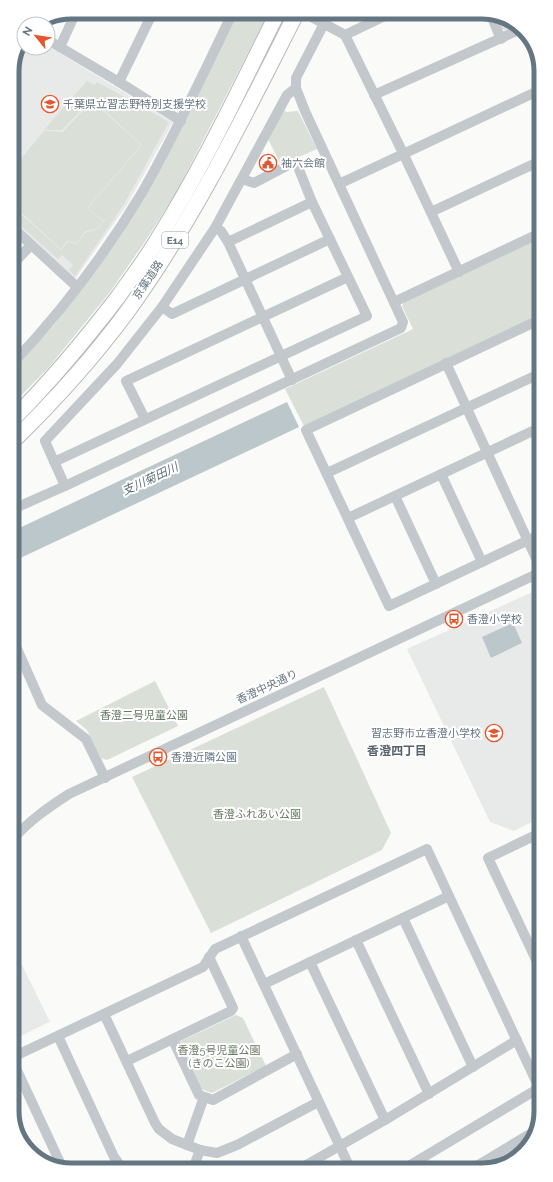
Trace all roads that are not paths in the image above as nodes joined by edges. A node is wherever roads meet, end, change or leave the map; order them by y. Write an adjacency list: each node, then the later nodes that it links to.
1 (73, 19): 15 (street)
2 (150, 19): 16 (street)
3 (230, 19): 20 (street)
4 (274, 19): 48 (highway, 京葉道路 / E14)
5 (301, 19): 51 (highway, 京葉道路 / E14)
6 (315, 19): 10 (street)
7 (326, 19): 10 (street)
8 (378, 19): 12 (street)
9 (493, 20): 13 (street)
10 (324, 23): 12 (street); 17 (street)
11 (516, 32): 13 (street)
12 (345, 35): 19 (street)
13 (502, 39): 19 (street)
14 (56, 45): 15 (street)
15 (60, 47): 16 (street)
16 (119, 82): 20 (street)
17 (296, 88): 23 (street); 24 (street)
18 (534, 93): 21 (street)
19 (374, 95): 21 (street)
20 (181, 121): 37 (street)
21 (403, 153): 24 (street); 26 (street)
22 (534, 164): 26 (street)
23 (242, 179): 25 (street); 27 (street)
24 (339, 184): 38 (street)
25 (312, 202): 30 (street); 31 (street)
26 (431, 212): 34 (street)
27 (215, 228): 31 (street); 39 (street)
28 (19, 234): 32 (street)
29 (534, 236): 34 (street)
30 (330, 239): 35 (street); 36 (street)
31 (228, 242): 36 (street)
32 (31, 245): 33 (street); 37 (street)
33 (19, 258)
34 (459, 272): 38 (street)
35 (348, 277): 40 (street); 43 (street)
36 (245, 280): 39 (street); 40 (street)
37 (77, 287): 42 (street)
38 (394, 302): 46 (street)
39 (162, 307): 53 (street)
40 (262, 318): 43 (street); 49 (street)
41 (534, 322): 44 (street)
42 (19, 356)
43 (280, 356): 46 (street); 49 (street)
44 (446, 363): 47 (street); 54 (street)
45 (534, 376): 47 (street)
46 (292, 380): 56 (street)
47 (467, 408): 52 (street); 54 (street)
48 (19, 412)
49 (145, 419): 53 (street)
50 (534, 430): 52 (street)
51 (19, 435)
52 (487, 452): 55 (street); 61 (street)
53 (54, 462): 56 (street)
54 (327, 473): 59 (street)
55 (441, 474): 57 (street); 63 (street)
56 (65, 486): 58 (street)
57 (395, 496): 59 (street); 65 (street)
58 (19, 506)
59 (348, 518): 65 (street)
60 (534, 538): 61 (street)
61 (529, 540): 62 (street); 63 (street)
62 (534, 552)
63 (482, 562): 65 (street)
64 (534, 575): 67 (street, 香澄中央通り)
65 (436, 584)
66 (19, 653): 67 (street)
67 (105, 778): 68 (street, 香澄中央通り)
68 (19, 832)
69 (534, 839): 74 (street)
70 (449, 896): 71 (street); 72 (street); 81 (street)
71 (403, 918): 73 (street); 85 (street)
72 (241, 936): 75 (street); 77 (street)
73 (356, 940): 76 (street); 88 (street)
74 (534, 955)
75 (209, 958): 78 (street); 80 (street)
76 (310, 962): 77 (street); 92 (street)
77 (264, 984): 83 (street)
78 (104, 1014): 79 (street); 84 (street)
79 (58, 1036): 82 (street); 98 (street)
80 (173, 1040): 84 (street); 90 (street)
81 (517, 1040): 85 (street); 87 (street)
82 (19, 1054)
83 (297, 1054): 90 (street); 91 (street)
84 (126, 1061): 94 (street)
85 (473, 1067): 88 (street)
86 (19, 1075): 97 (street)
87 (534, 1077)
88 (429, 1094): 92 (street)
89 (534, 1094): 102 (street)
90 (204, 1097): 94 (street)
91 (318, 1102): 95 (street); 96 (street)
92 (385, 1120): 95 (street)
93 (528, 1135): 103 (street)
94 (187, 1145): 96 (street)
95 (340, 1147): 100 (street); 101 (street)
96 (200, 1150): 99 (street)
97 (60, 1162)
98 (118, 1163)
99 (195, 1163)
100 (310, 1163)
101 (348, 1163)
102 (416, 1163)
103 (482, 1163)

